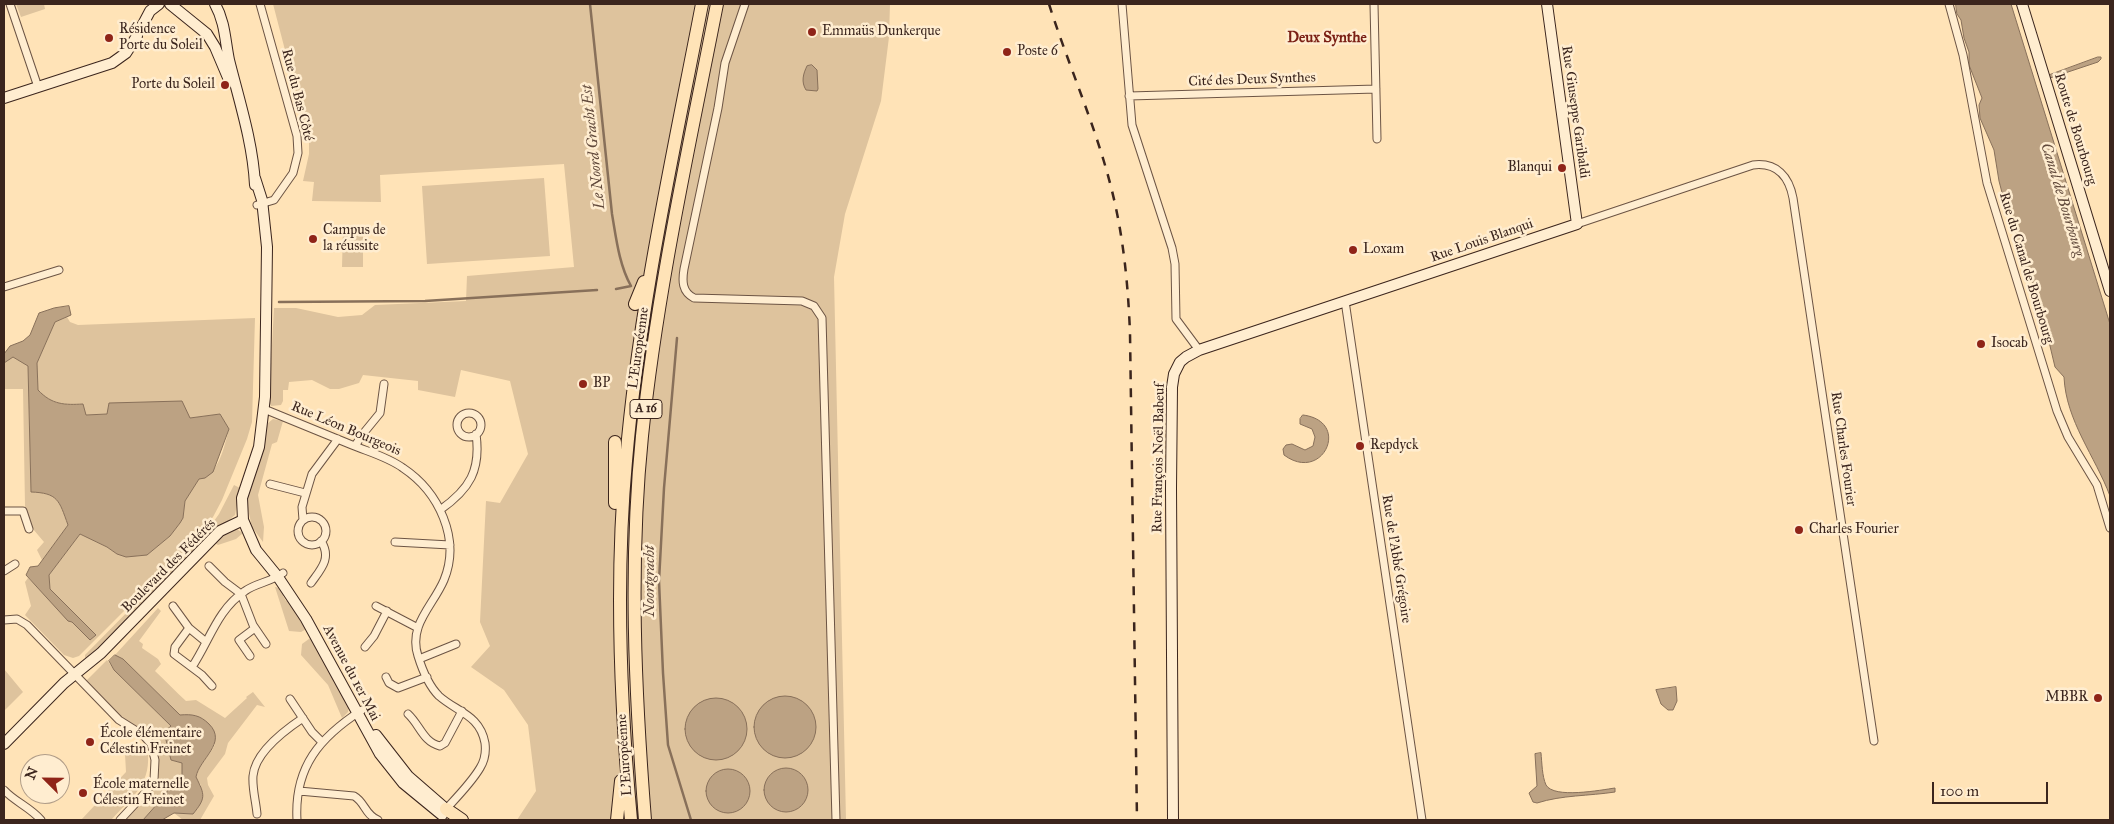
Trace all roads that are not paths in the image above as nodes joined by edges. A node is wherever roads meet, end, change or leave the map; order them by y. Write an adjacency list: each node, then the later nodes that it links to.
1 (10, 4): 17 (street)
2 (145, 4): 16 (street)
3 (159, 4): 16 (street)
4 (170, 4): 22 (street)
5 (215, 4): 22 (street)
6 (260, 4): 25 (street, Rue du Bas Côté)
7 (702, 4): 28 (highway, L'Européenne / A 16)
8 (717, 4): 21 (highway, L'Européenne / A 16)
9 (722, 4): 21 (highway)
10 (745, 4): 97 (street)
11 (1122, 4): 19 (street)
12 (1374, 4): 18 (street)
13 (1547, 4): 26 (street, Rue Giuseppe Garibaldi)
14 (1949, 4): 46 (street, Rue du Canal de Bourbourg)
15 (2022, 4): 30 (street, Route de Bourbourg)
16 (136, 30): 17 (street)
17 (38, 87): 20 (street)
18 (1376, 89): 19 (street, Cité des Deux Synthes); 23 (street)
19 (1129, 96): 33 (street)
20 (4, 98)
21 (697, 108): 96 (highway, L'Européenne / A 16)
22 (243, 120): 25 (street)
23 (1377, 139)
24 (1775, 168): 26 (street, Rue Louis Blanqui); 82 (street, Rue Charles Fourier)
25 (259, 204): 35 (street)
26 (1577, 224): 31 (street, Rue Louis Blanqui)
27 (59, 270): 29 (street)
28 (650, 275): 32 (highway); 60 (highway, L'Européenne / A 16)
29 (4, 287)
30 (2110, 291)
31 (1345, 301): 33 (street, Rue Louis Blanqui); 99 (street, Rue de l'Abbé Grégoire)
32 (635, 304)
33 (1199, 350): 98 (street, Rue François Noël Babeuf)
34 (384, 384): 39 (street)
35 (264, 409): 37 (street, Rue Léon Bourgeois); 44 (street)
36 (476, 434): 42 (street)
37 (338, 439): 39 (street, Rue Léon Bourgeois); 41 (street)
38 (615, 442): 60 (highway)
39 (356, 446): 42 (street, Rue Léon Bourgeois)
40 (270, 484): 41 (street)
41 (305, 493): 45 (street)
42 (440, 510): 50 (street, Rue Léon Bourgeois)
43 (4, 511): 47 (street)
44 (243, 520): 54 (street, Avenue du 1er Mai); 73 (street, Boulevard des Fédérés)
45 (303, 520): 48 (street); 48 (street)
46 (2110, 528)
47 (29, 529)
48 (321, 540): 55 (street)
49 (395, 542): 50 (street)
50 (450, 545): 64 (street, Rue Léon Bourgeois)
51 (15, 564): 53 (street)
52 (209, 566): 56 (street)
53 (4, 571)
54 (281, 575): 56 (street); 79 (street, Avenue du 1er Mai)
55 (311, 583)
56 (241, 594): 63 (street); 65 (street)
57 (173, 606): 62 (street)
58 (376, 606): 59 (street)
59 (387, 611): 64 (street); 68 (street)
60 (620, 611): 72 (highway, L'Européenne / A 16)
61 (4, 620): 73 (street)
62 (189, 628): 65 (street); 71 (street)
63 (255, 628): 66 (street); 69 (street)
64 (418, 628): 70 (street, Rue Léon Bourgeois)
65 (206, 642): 71 (street)
66 (266, 644)
67 (456, 644): 70 (street)
68 (365, 647)
69 (250, 656)
70 (419, 659): 75 (street, Rue Léon Bourgeois)
71 (192, 667): 76 (street)
72 (621, 673): 94 (highway); 95 (highway, L'Européenne / A 16)
73 (75, 674): 84 (street, Boulevard des Fédérés); 90 (street)
74 (386, 677): 75 (street)
75 (427, 677): 78 (street, Rue Léon Bourgeois)
76 (212, 686)
77 (290, 699): 81 (street)
78 (462, 710): 80 (street); 88 (street, Rue Léon Bourgeois)
79 (360, 712): 83 (street); 88 (street, Avenue du 1er Mai)
80 (408, 714)
81 (303, 718): 83 (street); 87 (street)
82 (1874, 740)
83 (322, 741): 86 (street)
84 (4, 744)
85 (4, 790): 89 (street)
86 (299, 791): 91 (street); 92 (street)
87 (257, 814)
88 (444, 816): 93 (highway)
89 (41, 820)
90 (120, 820)
91 (297, 820)
92 (378, 820)
93 (462, 820)
94 (617, 820)
95 (631, 820)
96 (645, 820)
97 (836, 820)
98 (1173, 820)
99 (1422, 820)

